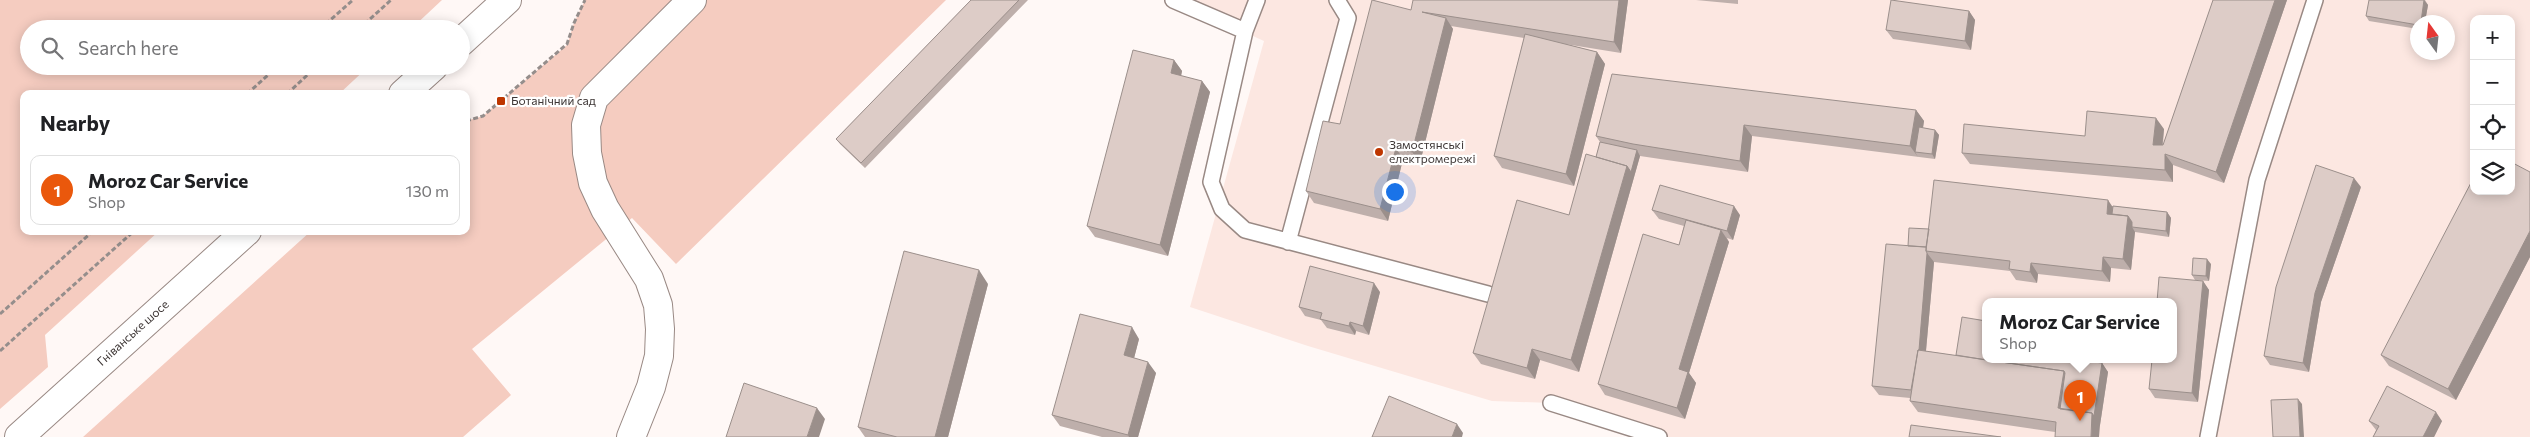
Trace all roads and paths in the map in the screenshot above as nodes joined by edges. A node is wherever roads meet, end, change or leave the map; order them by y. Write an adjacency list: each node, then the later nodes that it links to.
1 (353, 0): 10 (path)
2 (391, 0): 11 (path)
3 (508, 0): 13 (street)
4 (585, 0): 20 (path)
5 (692, 0): 30 (street)
6 (1173, 0): 12 (lane)
7 (1257, 0): 12 (lane)
8 (1338, 0): 24 (lane)
9 (2315, 0): 32 (lane)
10 (330, 20)
11 (369, 20)
12 (1245, 31): 24 (lane)
13 (470, 34)
14 (268, 75): 17 (path)
15 (307, 75): 18 (path)
16 (424, 75): 19 (street)
17 (251, 90)
18 (291, 90)
19 (407, 90)
20 (470, 120)
21 (89, 235): 26 (path)
22 (130, 235): 27 (path)
23 (243, 235): 29 (street, Гніванське шосе)
24 (1288, 242): 25 (lane)
25 (1488, 294)
26 (0, 314)
27 (0, 351)
28 (1551, 403): 31 (lane)
29 (20, 437)
30 (631, 437)
31 (1659, 437)
32 (2208, 437)

